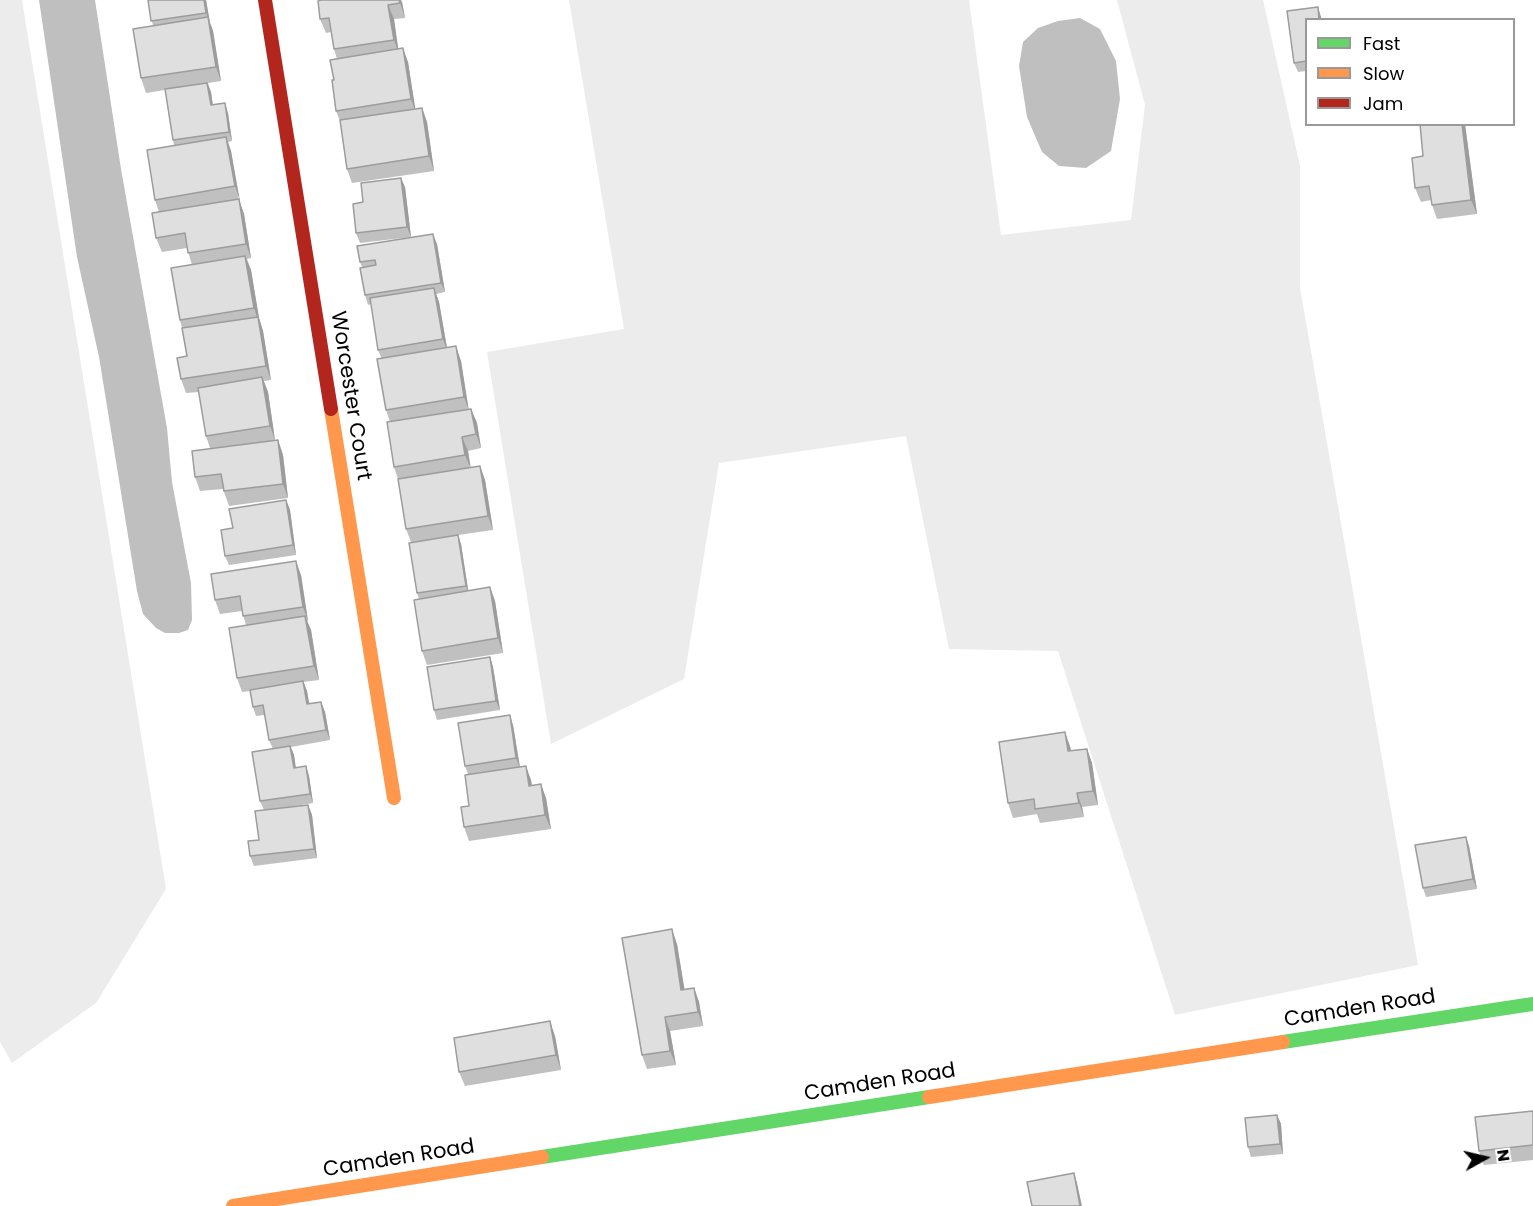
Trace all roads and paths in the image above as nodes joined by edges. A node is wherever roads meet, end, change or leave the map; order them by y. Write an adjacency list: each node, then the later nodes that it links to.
1 (265, 0): 2 (street, Worcester Court)
2 (394, 798)
3 (1533, 1004): 4 (street, Camden Road)
4 (233, 1206)

